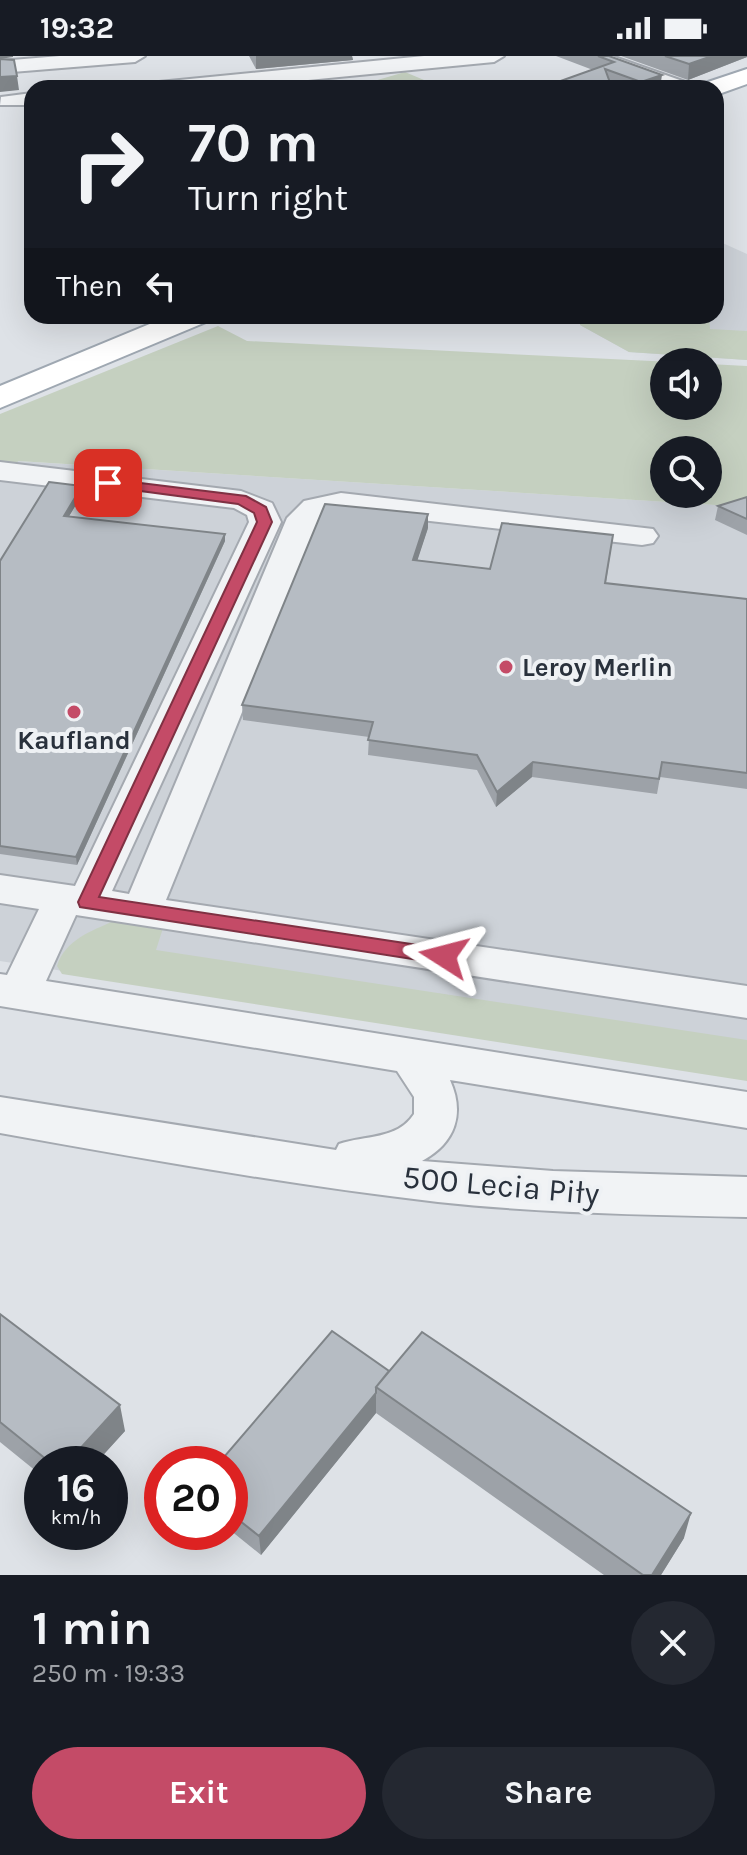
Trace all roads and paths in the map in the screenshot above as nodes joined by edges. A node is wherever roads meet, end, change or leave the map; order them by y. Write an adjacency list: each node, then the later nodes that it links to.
1 (40, 56): 6 (street)
2 (135, 56): 5 (street)
3 (494, 56): 8 (street)
4 (593, 56): 11 (street)
5 (99, 58): 7 (street)
6 (0, 59)
7 (0, 67)
8 (268, 74): 10 (street)
9 (747, 76): 12 (main road)
10 (237, 80)
11 (661, 80)
12 (724, 84)
13 (747, 92): 16 (main road)
14 (24, 100): 15 (street)
15 (8, 101)
16 (724, 101)
17 (126, 324): 19 (main road)
18 (176, 324): 20 (main road)
19 (0, 375)
20 (0, 398)
21 (0, 471): 24 (street)
22 (642, 536): 25 (street)
23 (0, 889): 24 (street)
24 (76, 900): 25 (street); 26 (street)
25 (142, 910): 27 (street)
26 (9, 992): 28 (street)
27 (747, 1002)
28 (410, 1056): 29 (street); 31 (street, 500 Lecia Piły)
29 (747, 1110)
30 (0, 1115): 31 (street, 500 Lecia Piły)
31 (256, 1159): 32 (street, 500 Lecia Piły)
32 (747, 1197)

